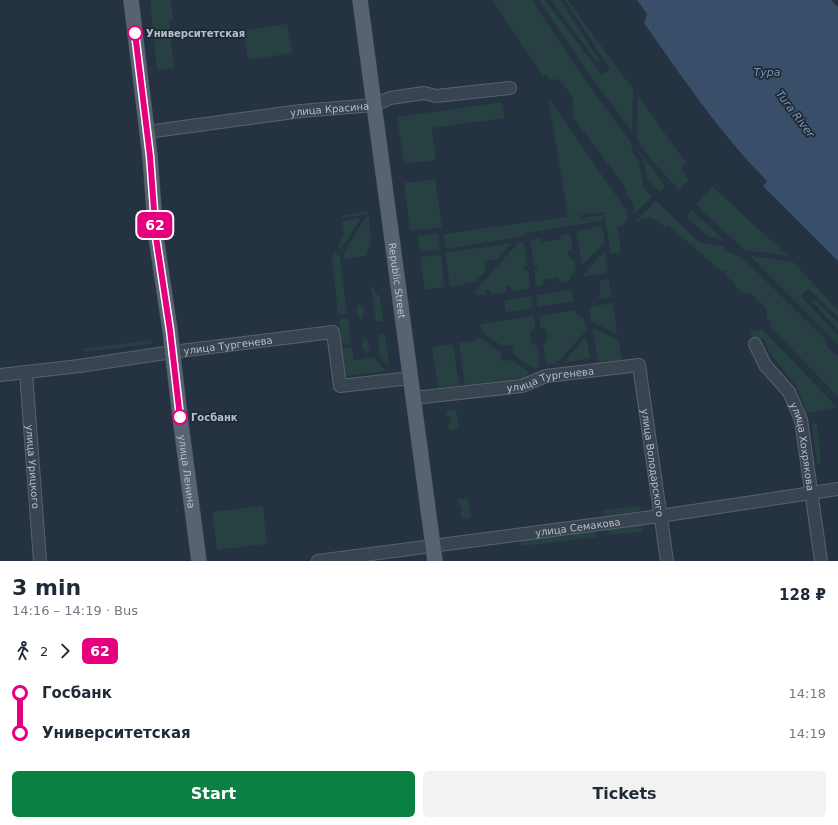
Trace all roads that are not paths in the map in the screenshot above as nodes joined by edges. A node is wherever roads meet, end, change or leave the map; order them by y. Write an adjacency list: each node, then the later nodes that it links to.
1 (131, 0): 5 (main road, улица Ленина)
2 (360, 0): 4 (main road, Republic Street)
3 (510, 88): 4 (street, улица Красина)
4 (374, 105): 5 (street, улица Красина); 11 (main road, Republic Street)
5 (147, 132): 7 (main road, улица Ленина)
6 (755, 344): 14 (street, улица Хохрякова)
7 (172, 352): 9 (street, улица Тургенева); 11 (street, улица Тургенева); 18 (main road, улица Ленина)
8 (639, 365): 12 (street, улица Тургенева); 15 (street, улица Володарского)
9 (26, 372): 10 (street, улица Тургенева); 17 (street, улица Урицкого)
10 (0, 375)
11 (410, 378): 12 (main road, Republic Street)
12 (414, 398): 16 (main road, Republic Street)
13 (838, 489): 14 (street, улица Семакова)
14 (811, 493): 15 (street, улица Семакова); 22 (street, улица Хохрякова)
15 (660, 516): 16 (street, улица Семакова); 21 (street, улица Володарского)
16 (433, 546): 19 (street, улица Семакова); 20 (main road, Republic Street)
17 (40, 561)
18 (199, 561)
19 (318, 561)
20 (435, 561)
21 (667, 561)
22 (821, 561)

